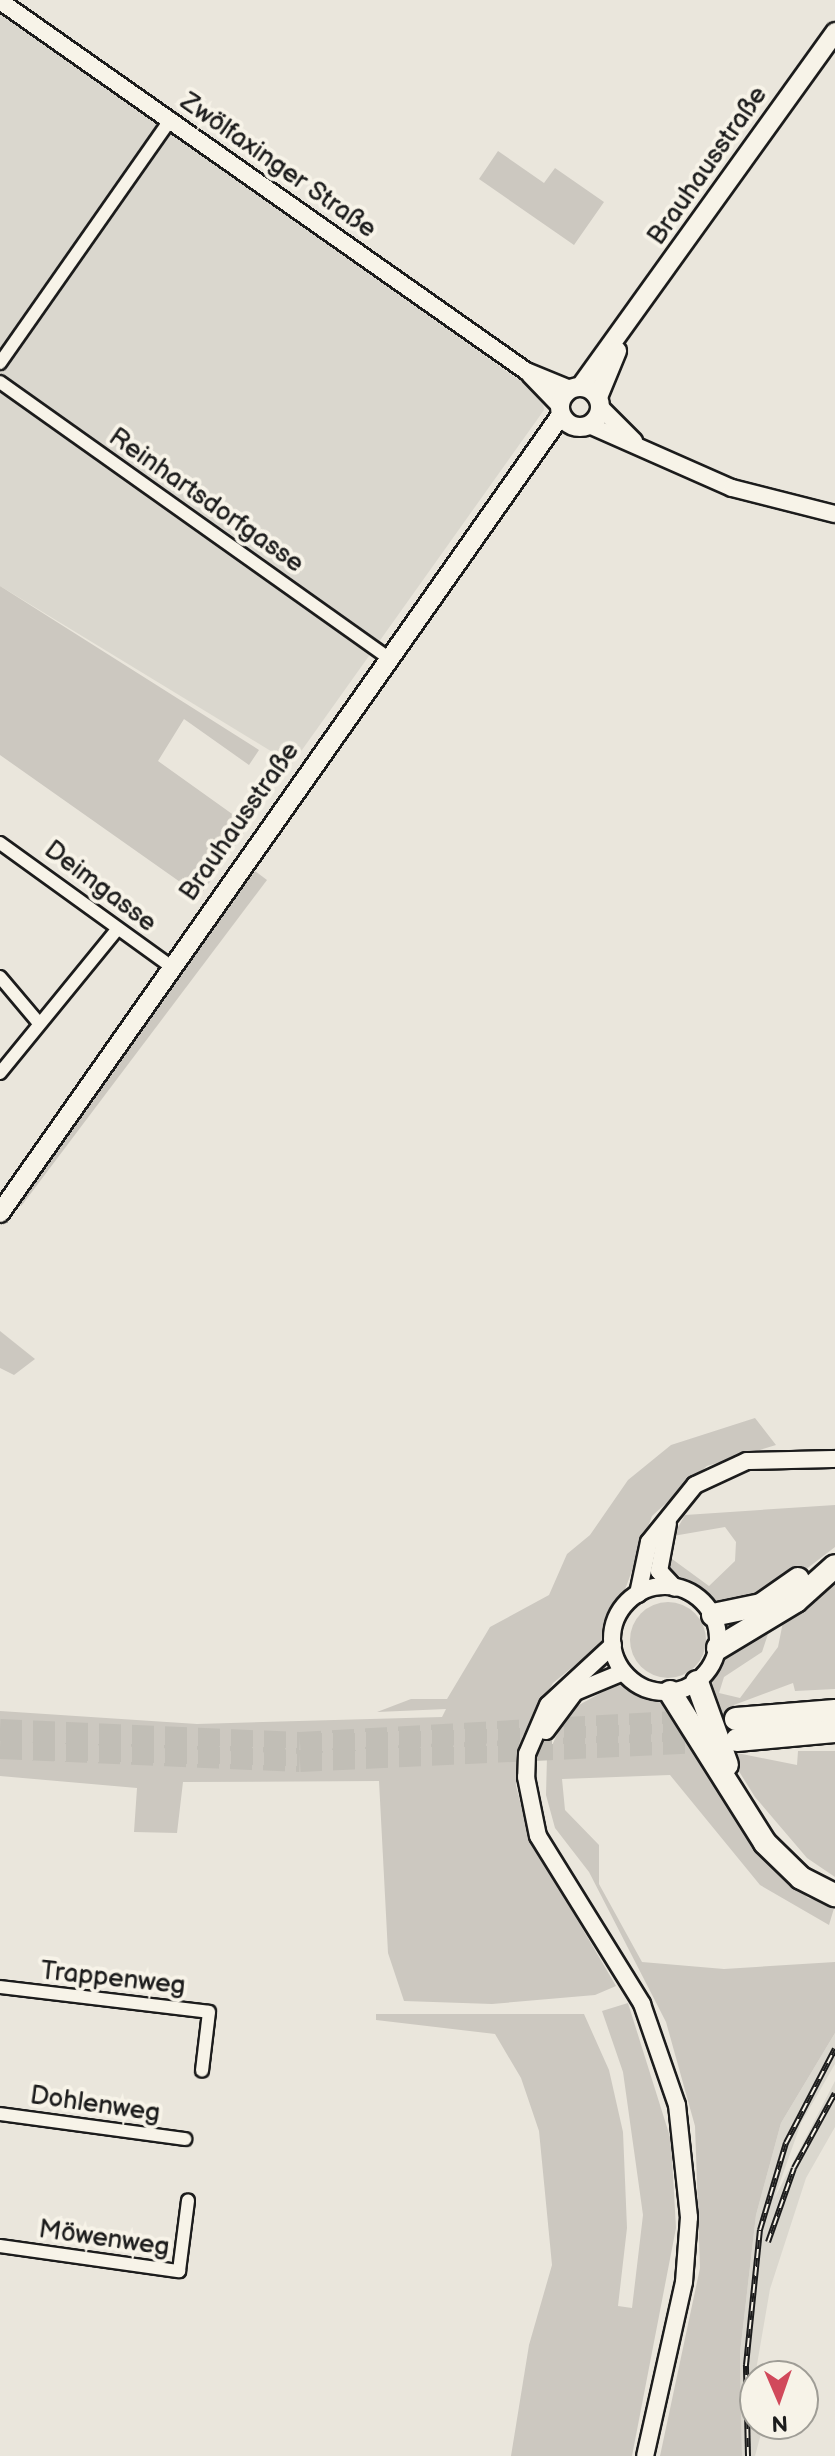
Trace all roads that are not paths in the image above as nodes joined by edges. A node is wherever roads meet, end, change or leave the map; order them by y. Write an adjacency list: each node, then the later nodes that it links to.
1 (0, 1): 3 (main road, Zwölfaxinger Straße)
2 (835, 32): 4 (main road, Brauhausstraße)
3 (171, 119): 5 (street); 6 (main road, Zwölfaxinger Straße)
4 (625, 332): 8 (main road, Brauhausstraße); 9 (main road, Brauhausstraße)
5 (0, 363)
6 (526, 371): 8 (main road, Zwölfaxinger Straße); 10 (main road, Zwölfaxinger Straße)
7 (0, 382): 13 (street, Reinhartsdorfgasse)
8 (575, 388): 9 (main road); 10 (main road, Brauhausstraße)
9 (599, 402): 10 (main road, Brauhausstraße); 11 (main road)
10 (571, 418): 11 (main road); 13 (main road, Brauhausstraße)
11 (648, 452): 12 (main road)
12 (835, 514)
13 (386, 656): 16 (main road, Brauhausstraße)
14 (0, 843): 15 (street, Deimgasse)
15 (116, 931): 16 (street, Deimgasse); 18 (street)
16 (172, 967): 20 (main road, Brauhausstraße)
17 (0, 977): 18 (street)
18 (38, 1022): 19 (street)
19 (0, 1073)
20 (0, 1213)
21 (835, 1459): 22 (main road)
22 (676, 1503): 25 (main road); 26 (main road)
23 (835, 1553): 27 (highway)
24 (835, 1566): 29 (highway)
25 (675, 1588): 26 (main road); 27 (main road)
26 (638, 1594): 28 (main road)
27 (713, 1615): 29 (main road)
28 (613, 1645): 30 (main road); 39 (main road)
29 (718, 1648): 31 (main road)
30 (623, 1672): 32 (main road); 39 (main road)
31 (697, 1682): 32 (main road); 40 (highway)
32 (670, 1692): 41 (highway)
33 (835, 1705): 35 (highway)
34 (835, 1711): 35 (highway)
35 (809, 1714): 37 (highway)
36 (835, 1731): 37 (highway)
37 (780, 1736): 38 (highway)
38 (835, 1743)
39 (564, 1872): 48 (main road)
40 (835, 1881)
41 (835, 1895)
42 (0, 1987): 43 (street, Trappenweg)
43 (202, 2071)
44 (0, 2114): 45 (street, Dohlenweg)
45 (185, 2139)
46 (188, 2201): 47 (street, Möwenweg)
47 (0, 2246)
48 (645, 2456)

